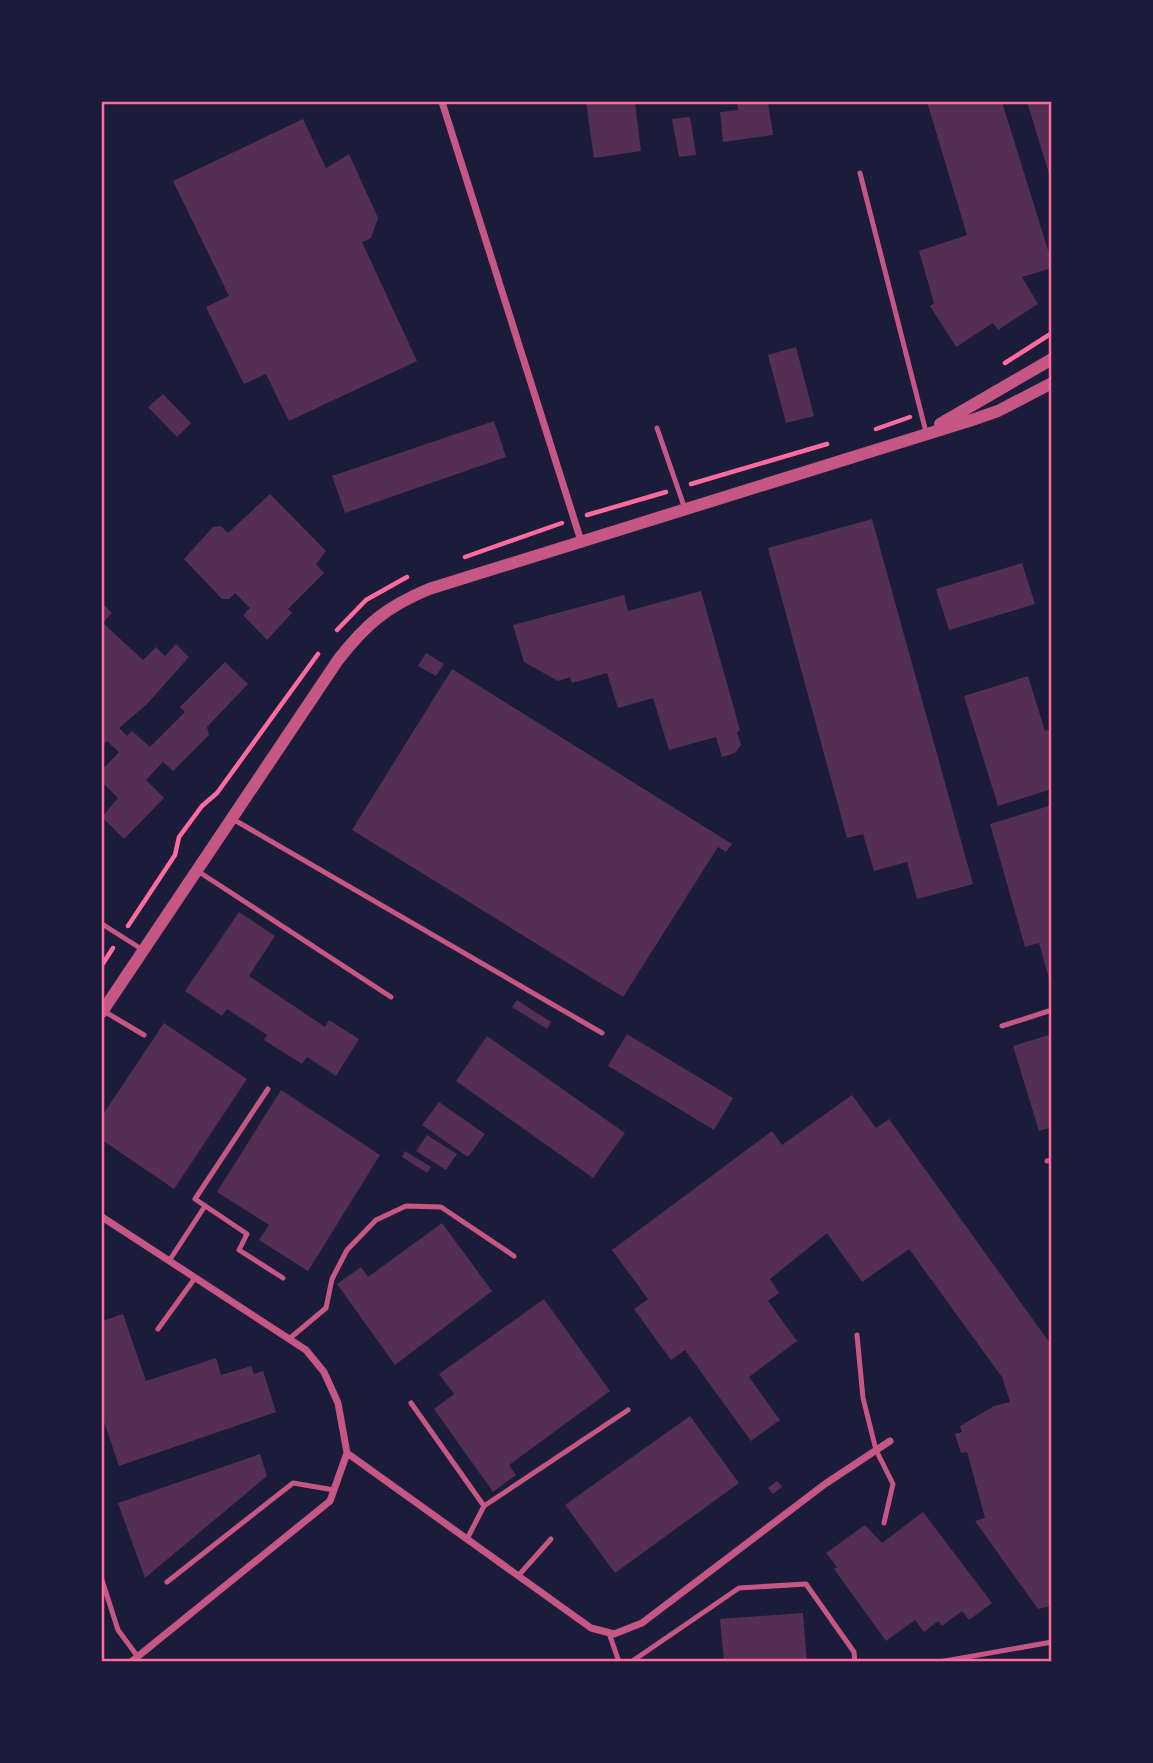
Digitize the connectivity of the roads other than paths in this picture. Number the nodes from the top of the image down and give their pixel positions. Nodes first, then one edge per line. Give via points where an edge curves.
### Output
1 (442, 102) edge
2 (860, 173) dead end
3 (1052, 359) edge
4 (1052, 383) edge
5 (657, 428) dead end
6 (926, 432) junction
7 (685, 509) junction
8 (581, 541) junction
9 (231, 818) junction
10 (196, 870) junction
11 (102, 925) edge
12 (143, 950) junction
13 (391, 997) dead end
14 (1052, 1010) edge
15 (102, 1011) edge
16 (1002, 1026) dead end
17 (601, 1033) dead end
18 (144, 1035) dead end
19 (268, 1089) dead end
20 (205, 1206) junction
21 (102, 1217) edge
22 (514, 1256) dead end
23 (169, 1261) junction
24 (195, 1278) junction
25 (284, 1278) dead end
26 (158, 1329) dead end
27 (858, 1335) dead end
28 (289, 1339) junction
29 (411, 1403) dead end
30 (628, 1410) dead end
31 (890, 1441) dead end
32 (876, 1450) junction
33 (347, 1453) junction
34 (334, 1490) junction
35 (484, 1506) junction
36 (884, 1522) dead end
37 (467, 1539) junction
38 (551, 1539) dead end
39 (518, 1576) junction
40 (102, 1580) edge
41 (167, 1582) dead end
42 (609, 1633) junction
43 (1052, 1642) edge
44 (134, 1659) edge
45 (619, 1661) edge
46 (631, 1661) edge
47 (855, 1661) edge
48 (939, 1661) edge

1 - 8 street
2 - 6 lane
3 - 6 street
4 - 6 street via 998,411
5 - 7 lane
6 - 7 street
7 - 8 street
8 - 9 street via 429,589 376,617 338,660
9 - 10 street
9 - 17 lane
10 - 12 street
10 - 13 lane
11 - 12 lane
12 - 15 street
14 - 16 lane
15 - 18 lane
19 - 20 lane via 195,1199
20 - 23 lane
20 - 25 lane via 247,1234 239,1250
21 - 23 street
22 - 28 lane via 441,1207 406,1206 376,1220 346,1250 332,1279 326,1308
23 - 24 street
24 - 26 lane
24 - 28 street
27 - 32 lane via 863,1398
28 - 33 street via 306,1350 324,1372 338,1403
29 - 35 lane
30 - 35 lane
31 - 32 street
32 - 36 lane via 893,1485
32 - 42 street via 642,1623
33 - 34 street
33 - 37 street
34 - 41 lane via 293,1483
34 - 44 street via 320,1510
35 - 37 lane
37 - 39 street
38 - 39 lane
39 - 42 street via 591,1628
40 - 44 lane via 118,1630
42 - 45 lane
43 - 48 lane
46 - 47 lane via 738,1588 806,1584 854,1652

